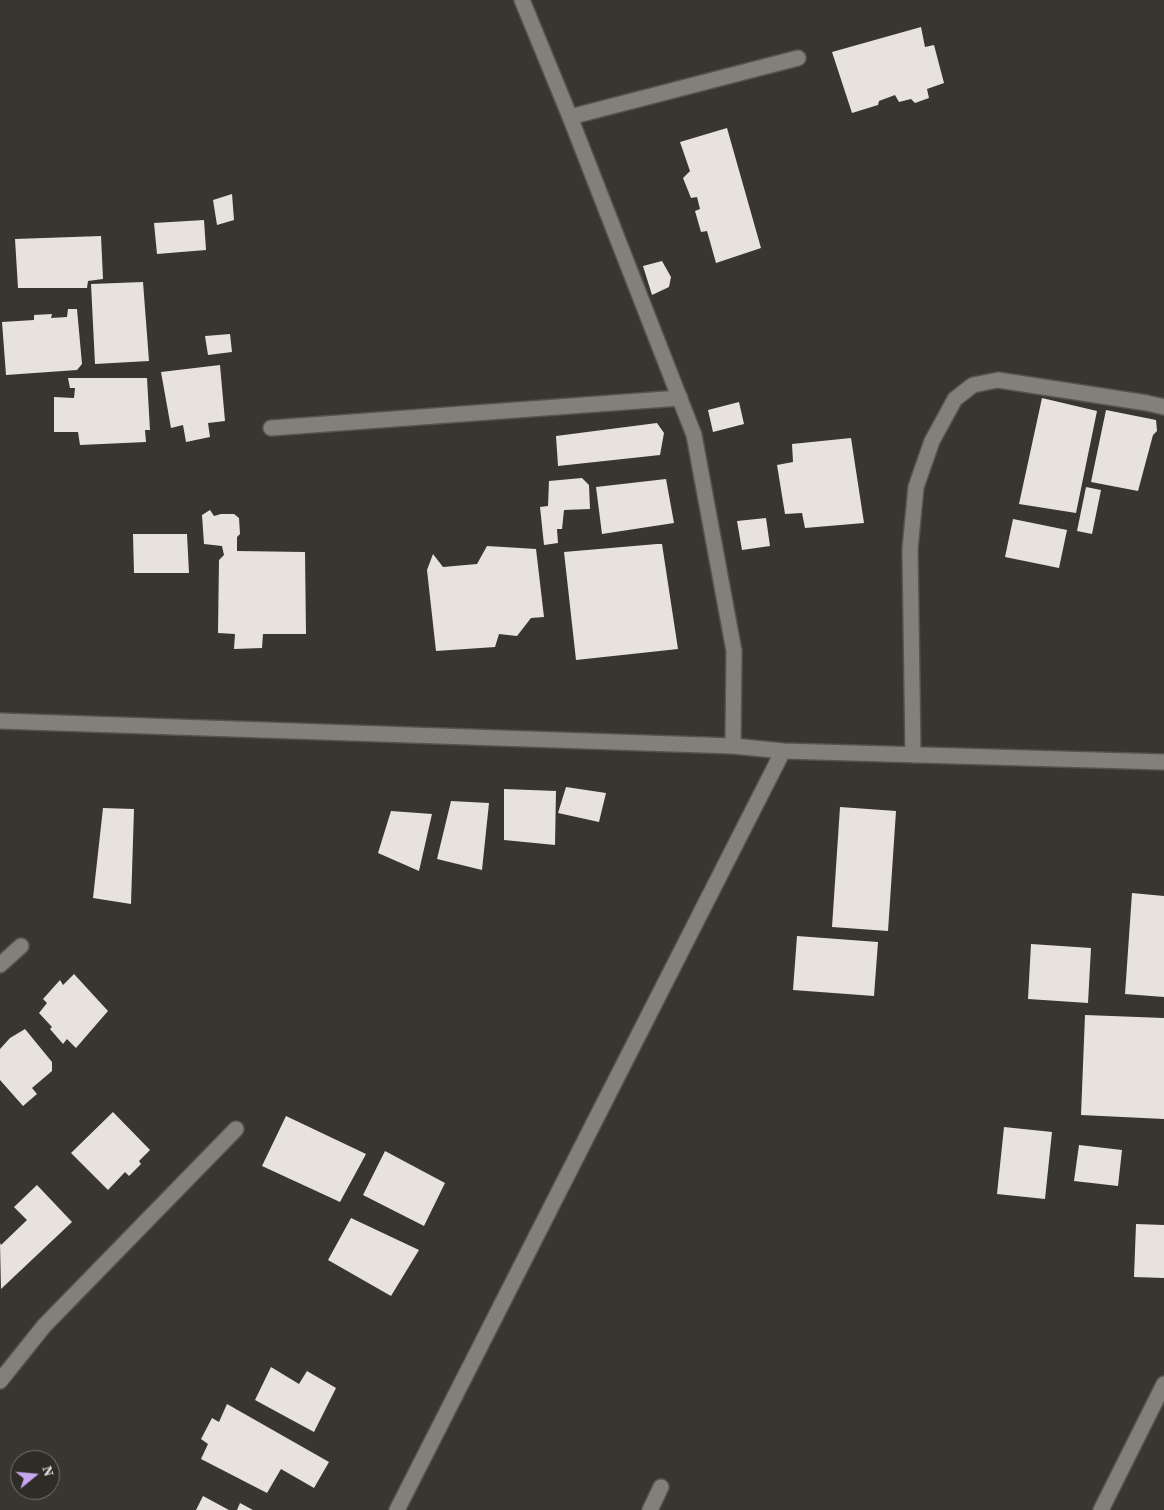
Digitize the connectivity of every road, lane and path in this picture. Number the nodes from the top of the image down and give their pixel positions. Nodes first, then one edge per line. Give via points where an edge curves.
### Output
1 (522, 0) edge
2 (798, 58) dead end
3 (570, 116) junction
4 (680, 398) junction
5 (1164, 407) edge
6 (271, 428) dead end
7 (0, 721) edge
8 (733, 746) junction
9 (783, 751) junction
10 (913, 755) junction
11 (1164, 762) edge
12 (21, 946) dead end
13 (0, 965) edge
14 (236, 1129) dead end
15 (0, 1381) edge
16 (1164, 1384) edge
17 (661, 1487) dead end
18 (397, 1510) edge
19 (650, 1510) edge
20 (1101, 1510) edge

1 - 3 street
2 - 3 street
3 - 4 street
4 - 6 street
4 - 8 street via 694,435 734,651
5 - 10 street via 998,380 973,385 955,399 932,441 916,487 910,549
7 - 8 street
8 - 9 street
9 - 10 street
9 - 18 street
10 - 11 street
12 - 13 street
14 - 15 street via 44,1326
16 - 20 street
17 - 19 street

